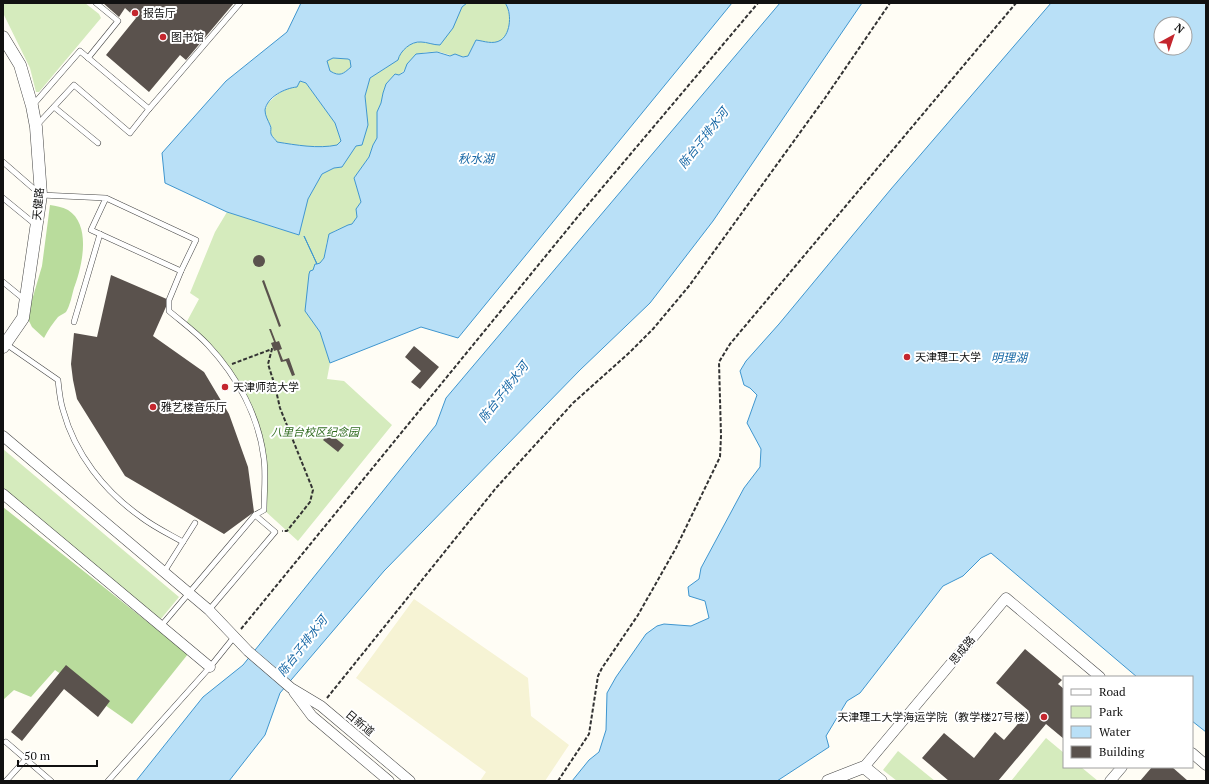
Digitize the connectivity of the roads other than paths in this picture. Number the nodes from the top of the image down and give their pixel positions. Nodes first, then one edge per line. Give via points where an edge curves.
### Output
1 (96, 3) edge
2 (240, 3) edge
3 (3, 37) edge
4 (88, 58) junction
5 (32, 106) junction
6 (54, 106) junction
7 (149, 108) junction
8 (36, 126) junction
9 (98, 143) dead end
10 (3, 162) edge
11 (41, 195) junction
12 (3, 198) edge
13 (106, 198) junction
14 (37, 226) junction
15 (100, 234) junction
16 (181, 271) junction
17 (3, 282) edge
18 (25, 300) junction
19 (74, 322) dead end
20 (4, 345) edge
21 (3, 436) edge
22 (3, 494) edge
23 (255, 515) junction
24 (195, 523) dead end
25 (183, 542) junction
26 (164, 572) junction
27 (189, 593) junction
28 (209, 610) junction
29 (161, 626) junction
30 (235, 636) junction
31 (210, 667) junction
32 (1099, 676) edge
33 (291, 688) junction
34 (6, 742) dead end
35 (1193, 754) edge
36 (26, 759) junction
37 (1206, 764) edge
38 (864, 767) junction
39 (1121, 768) edge
40 (6, 781) edge
41 (51, 781) edge
42 (108, 781) edge
43 (389, 781) edge
44 (410, 781) edge
45 (828, 781) edge
46 (881, 781) edge
47 (1110, 781) edge

1 - 4 lane via 118,21
2 - 7 lane
3 - 5 street, 天健路 via 20,65
4 - 5 lane via 80,51
4 - 7 lane
5 - 8 street, 天健路
6 - 7 lane via 74,85 130,133
6 - 8 lane
6 - 9 lane
8 - 11 street, 天健路
10 - 11 lane
11 - 13 lane
11 - 14 street, 天健路
12 - 14 lane
13 - 15 lane via 91,230
13 - 16 lane via 196,240
14 - 18 street, 天健路
15 - 16 lane
15 - 19 lane
16 - 23 lane via 169,300 169,311 208,345 239,385 258,433 264,459 264,510
17 - 18 lane
18 - 20 street, 天健路 via 23,318
20 - 25 lane via 58,380 62,409 72,435 88,464 109,490 141,518
21 - 26 street, 日新道
22 - 29 street
23 - 27 lane
23 - 28 lane via 275,532
24 - 25 lane
25 - 26 lane
26 - 27 street, 日新道
27 - 28 street, 日新道
27 - 29 lane
28 - 30 street, 日新道
29 - 31 street
30 - 31 lane
30 - 33 street, 日新道 via 248,651
31 - 42 lane
32 - 38 street, 思成路 via 1006,598
33 - 43 street, 日新道 via 312,716
33 - 44 street, 日新道 via 321,706
34 - 36 lane
35 - 37 street
36 - 40 lane
36 - 41 lane
38 - 45 street, 思成路
38 - 46 street
39 - 47 street

